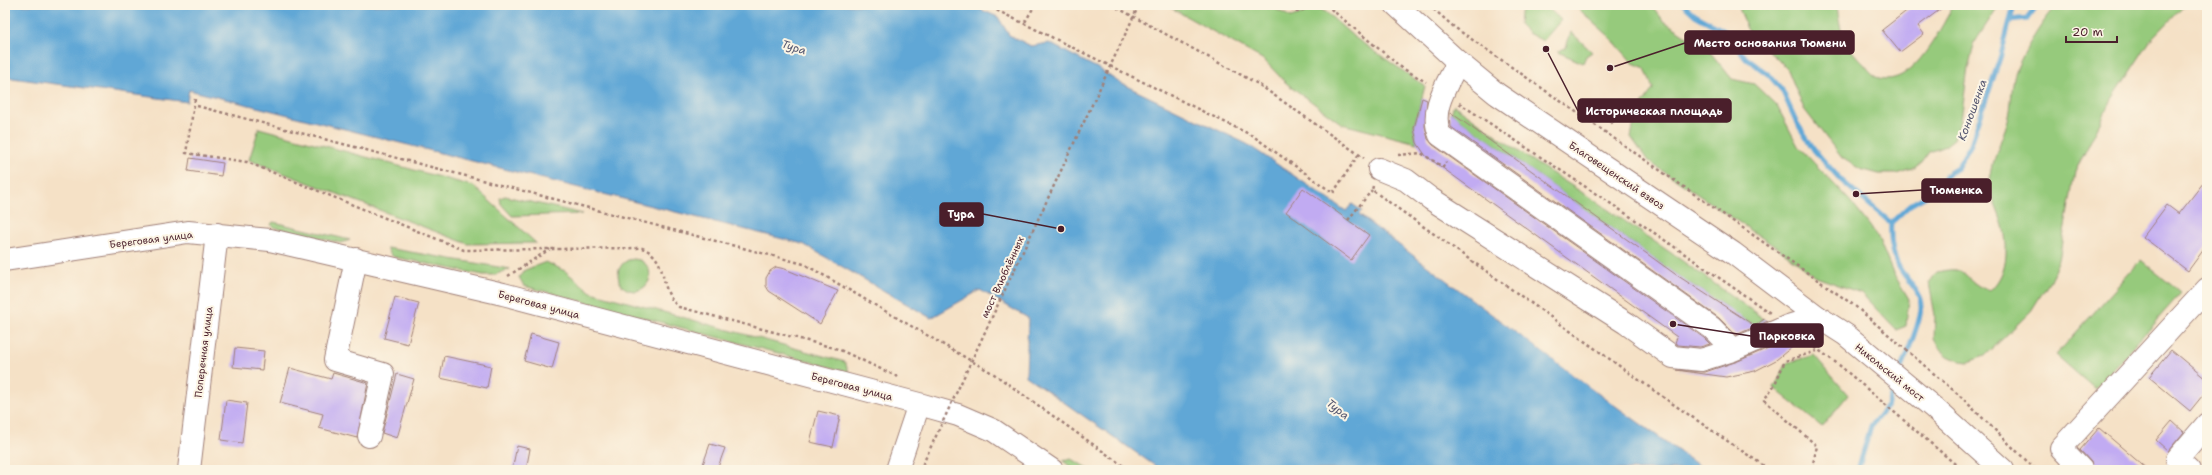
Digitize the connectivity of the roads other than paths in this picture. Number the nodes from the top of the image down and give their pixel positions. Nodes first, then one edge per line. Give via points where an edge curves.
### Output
1 (1396, 5) edge
2 (1458, 62) junction
3 (1379, 168) road end
4 (217, 234) junction
5 (356, 259) junction
6 (5, 260) edge
7 (2206, 293) edge
8 (1818, 317) junction
9 (1846, 335) joint
10 (1733, 350) junction
11 (919, 404) junction
12 (2207, 424) edge
13 (369, 436) dead end
14 (189, 470) edge
15 (897, 470) edge
16 (1052, 470) edge
17 (2004, 470) edge
18 (2082, 470) edge
19 (2189, 470) edge

1 - 2 street, Благовещенский взвоз
2 - 8 street, Благовещенский взвоз via 1497,94 1733,253
2 - 10 street via 1443,92 1435,116 1440,135 1712,328
3 - 10 street via 1406,180 1431,199 1626,323 1673,357 1701,360
4 - 5 street, Береговая улица via 270,240
4 - 6 street, Береговая улица via 188,232
4 - 14 street, Поперечная улица
5 - 11 street, Береговая улица via 503,294
5 - 13 street via 335,360 383,374
7 - 18 street via 2061,448
8 - 9 street, Благовещенский взвоз
8 - 10 street via 1788,326
9 - 17 street, Никольский мост
11 - 15 street
11 - 16 street, Береговая улица via 958,415 993,430
12 - 19 street via 2177,459

